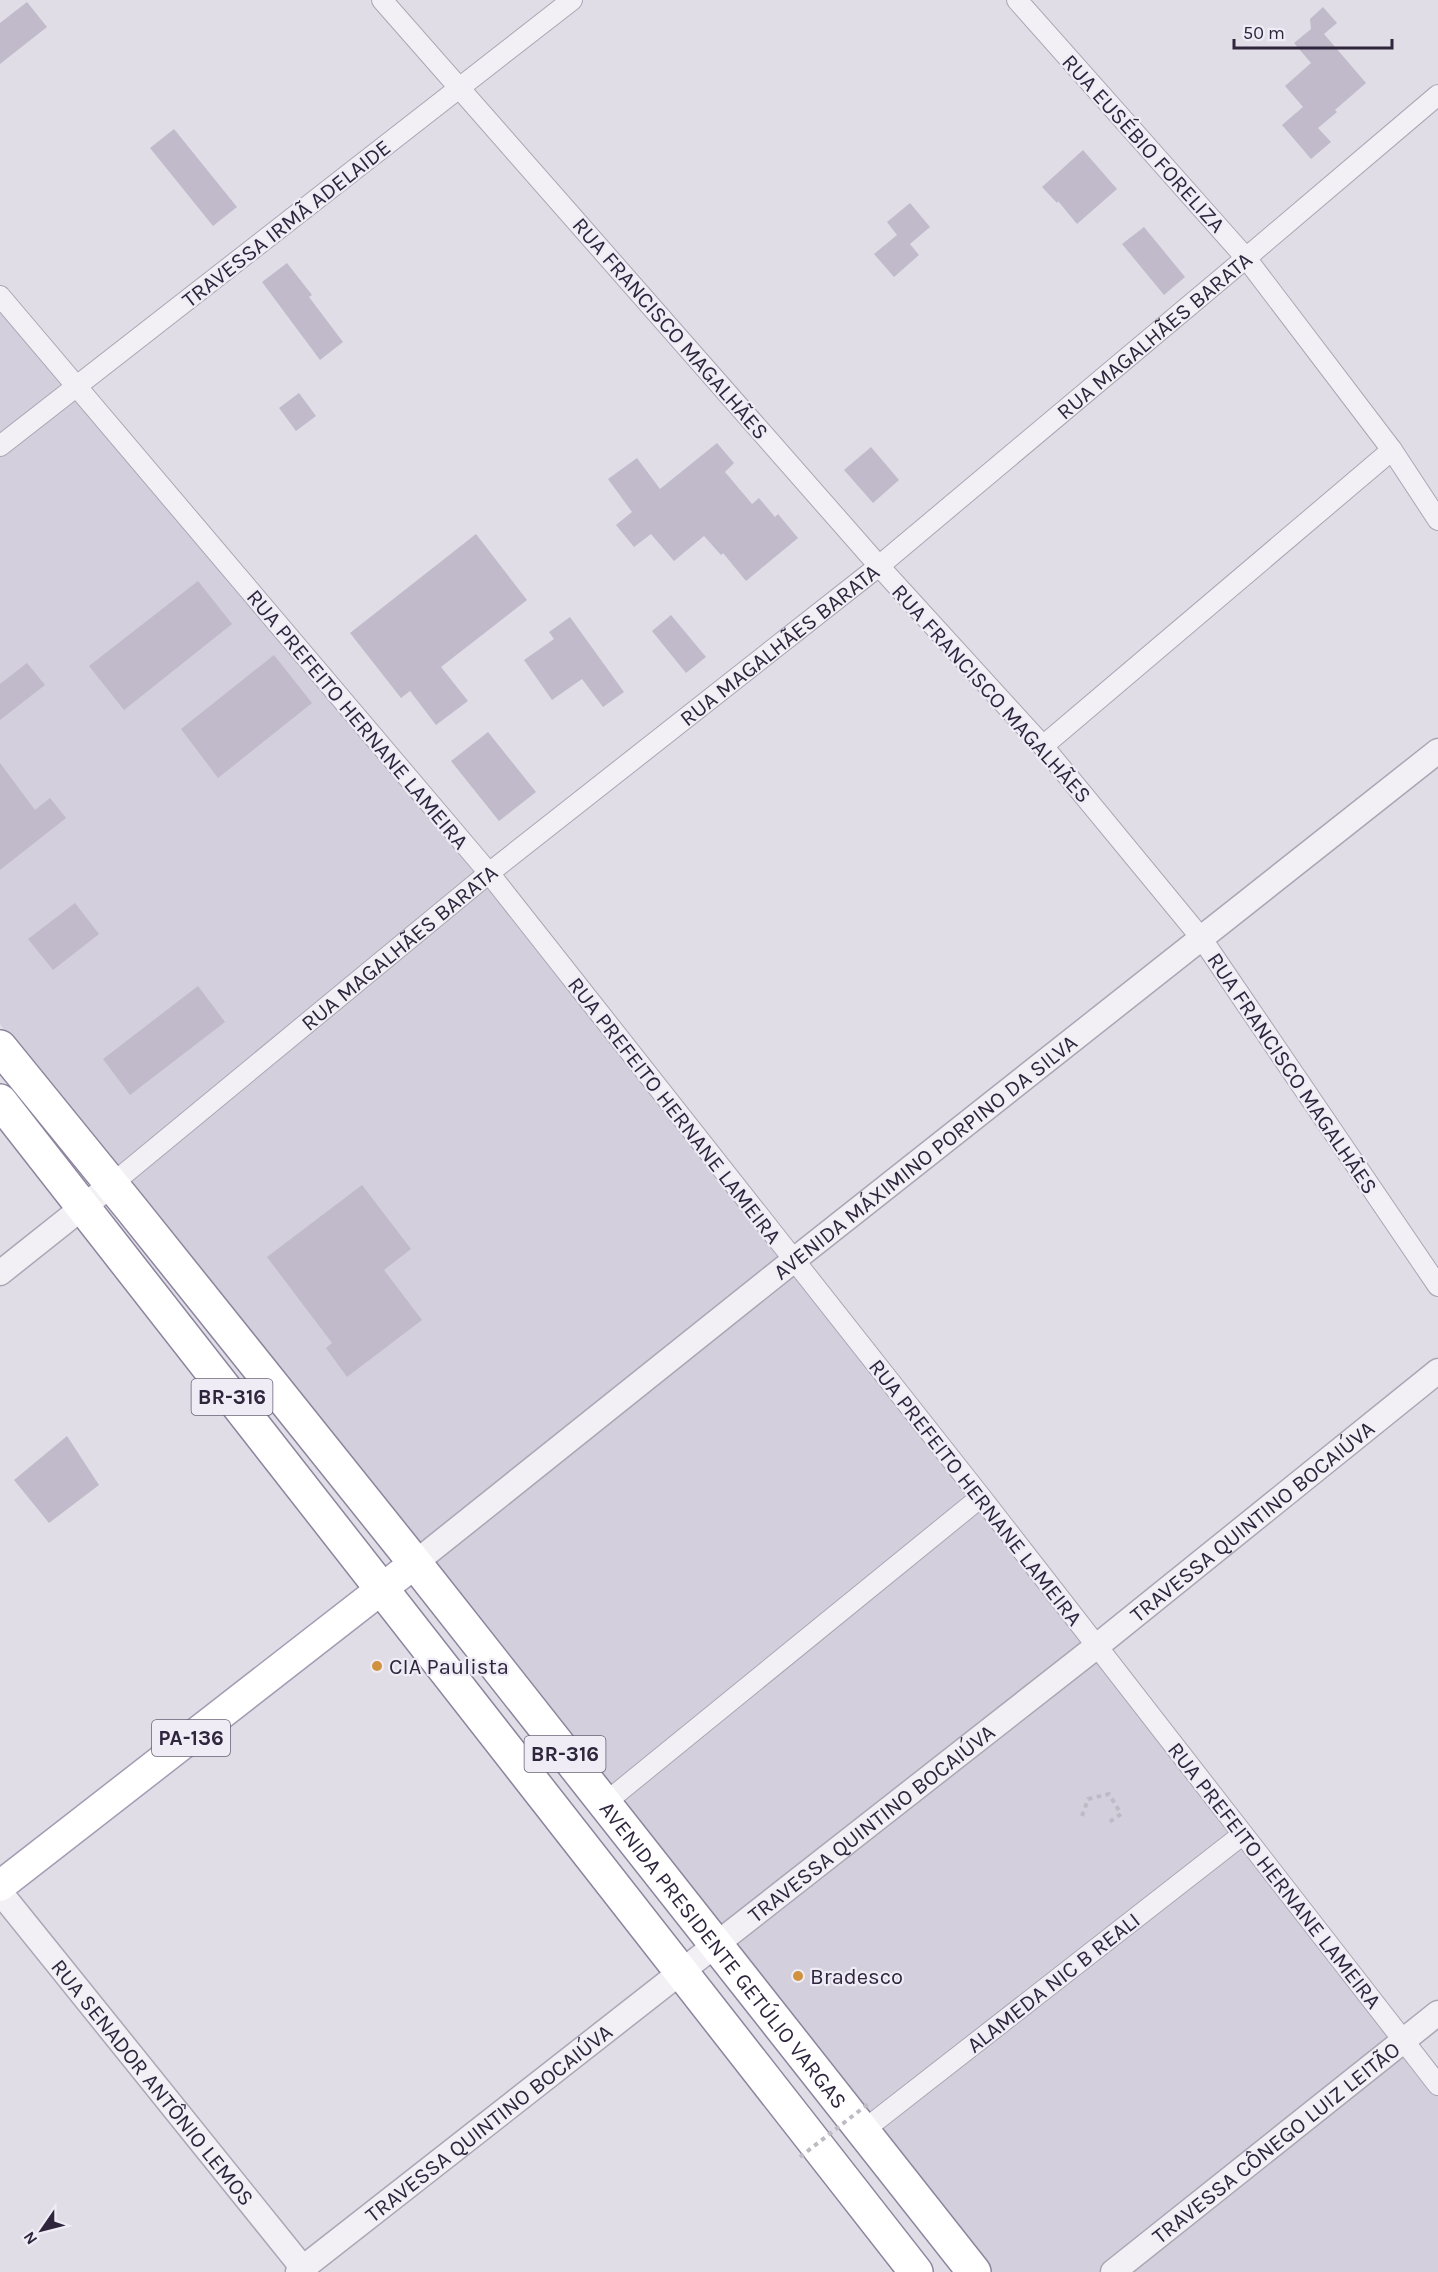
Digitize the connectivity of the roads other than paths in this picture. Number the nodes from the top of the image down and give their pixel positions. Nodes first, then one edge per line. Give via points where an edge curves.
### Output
1 (382, 0) edge
2 (572, 0) edge
3 (1017, 0) edge
4 (460, 87) junction
5 (1438, 94) edge
6 (1246, 258) junction
7 (0, 296) edge
8 (77, 386) junction
9 (0, 446) edge
10 (1392, 450) junction
11 (1438, 520) edge
12 (879, 566) junction
13 (1043, 746) junction
14 (1438, 751) edge
15 (489, 873) junction
16 (1202, 939) junction
17 (0, 1047) edge
18 (0, 1101) edge
19 (112, 1184) junction
20 (83, 1207) junction
21 (794, 1260) junction
22 (0, 1273) edge
23 (1438, 1286) edge
24 (1438, 1371) edge
25 (981, 1497) junction
26 (415, 1563) junction
27 (382, 1590) junction
28 (1098, 1646) junction
29 (605, 1803) junction
30 (1242, 1835) junction
31 (0, 1886) edge
32 (0, 1892) edge
33 (716, 1945) junction
34 (682, 1972) junction
35 (1438, 2013) edge
36 (1404, 2041) junction
37 (1438, 2085) edge
38 (866, 2117) junction
39 (303, 2271) edge
40 (916, 2272) edge
41 (974, 2272) edge
42 (1113, 2272) edge

1 - 4 street, RUA FRANCISCO MAGALHÃES
2 - 4 street, TRAVESSA IRMÃ ADELAIDE
3 - 6 street, RUA EUSÉBIO FORELIZA
4 - 8 street, TRAVESSA IRMÃ ADELAIDE
4 - 12 street, RUA FRANCISCO MAGALHÃES
5 - 6 street, RUA MAGALHÃES BARATA
6 - 10 street, RUA EUSÉBIO FORELIZA
6 - 12 street, RUA MAGALHÃES BARATA
7 - 8 street, RUA PREFEITO HERNANE LAMEIRA
8 - 9 street, TRAVESSA IRMÃ ADELAIDE
8 - 15 street, RUA PREFEITO HERNANE LAMEIRA
10 - 11 street, RUA EUSÉBIO FORELIZA
10 - 13 street
12 - 13 street, RUA FRANCISCO MAGALHÃES
12 - 15 street, RUA MAGALHÃES BARATA
13 - 16 street, RUA FRANCISCO MAGALHÃES
14 - 16 street, AVENIDA MÁXIMINO PORPINO DA SILVA
15 - 19 street, RUA MAGALHÃES BARATA
15 - 21 street, RUA PREFEITO HERNANE LAMEIRA
16 - 21 street, AVENIDA MÁXIMINO PORPINO DA SILVA
16 - 23 street, RUA FRANCISCO MAGALHÃES
17 - 19 highway, AVENIDA PRESIDENTE GETÚLIO VARGAS / BR-316
18 - 20 highway, AVENIDA PRESIDENTE GETÚLIO VARGAS / BR-316
19 - 20 street
19 - 26 highway, AVENIDA PRESIDENTE GETÚLIO VARGAS / BR-316
20 - 22 street
20 - 27 highway, AVENIDA PRESIDENTE GETÚLIO VARGAS / BR-316
21 - 25 street, RUA PREFEITO HERNANE LAMEIRA
21 - 26 street, AVENIDA MÁXIMINO PORPINO DA SILVA
24 - 28 street, TRAVESSA QUINTINO BOCAIÚVA
25 - 28 street, RUA PREFEITO HERNANE LAMEIRA
25 - 29 street
26 - 27 main road, PA-136
26 - 29 highway, AVENIDA PRESIDENTE GETÚLIO VARGAS / BR-316
27 - 31 main road, PA-136
27 - 34 highway, AVENIDA PRESIDENTE GETÚLIO VARGAS / BR-316
28 - 30 street, RUA PREFEITO HERNANE LAMEIRA
28 - 33 street, TRAVESSA QUINTINO BOCAIÚVA
29 - 33 highway, AVENIDA PRESIDENTE GETÚLIO VARGAS / BR-316
30 - 36 street, RUA PREFEITO HERNANE LAMEIRA
30 - 38 street, ALAMEDA NIC B REALI
32 - 39 street, RUA SENADOR ANTÔNIO LEMOS
33 - 34 street, TRAVESSA QUINTINO BOCAIÚVA
33 - 38 highway, AVENIDA PRESIDENTE GETÚLIO VARGAS / BR-316
34 - 39 street, TRAVESSA QUINTINO BOCAIÚVA
34 - 40 highway, AVENIDA PRESIDENTE GETÚLIO VARGAS / BR-316
35 - 36 street, TRAVESSA CÔNEGO LUIZ LEITÃO
36 - 37 street, RUA PREFEITO HERNANE LAMEIRA
36 - 42 street, TRAVESSA CÔNEGO LUIZ LEITÃO
38 - 41 highway, AVENIDA PRESIDENTE GETÚLIO VARGAS / BR-316

